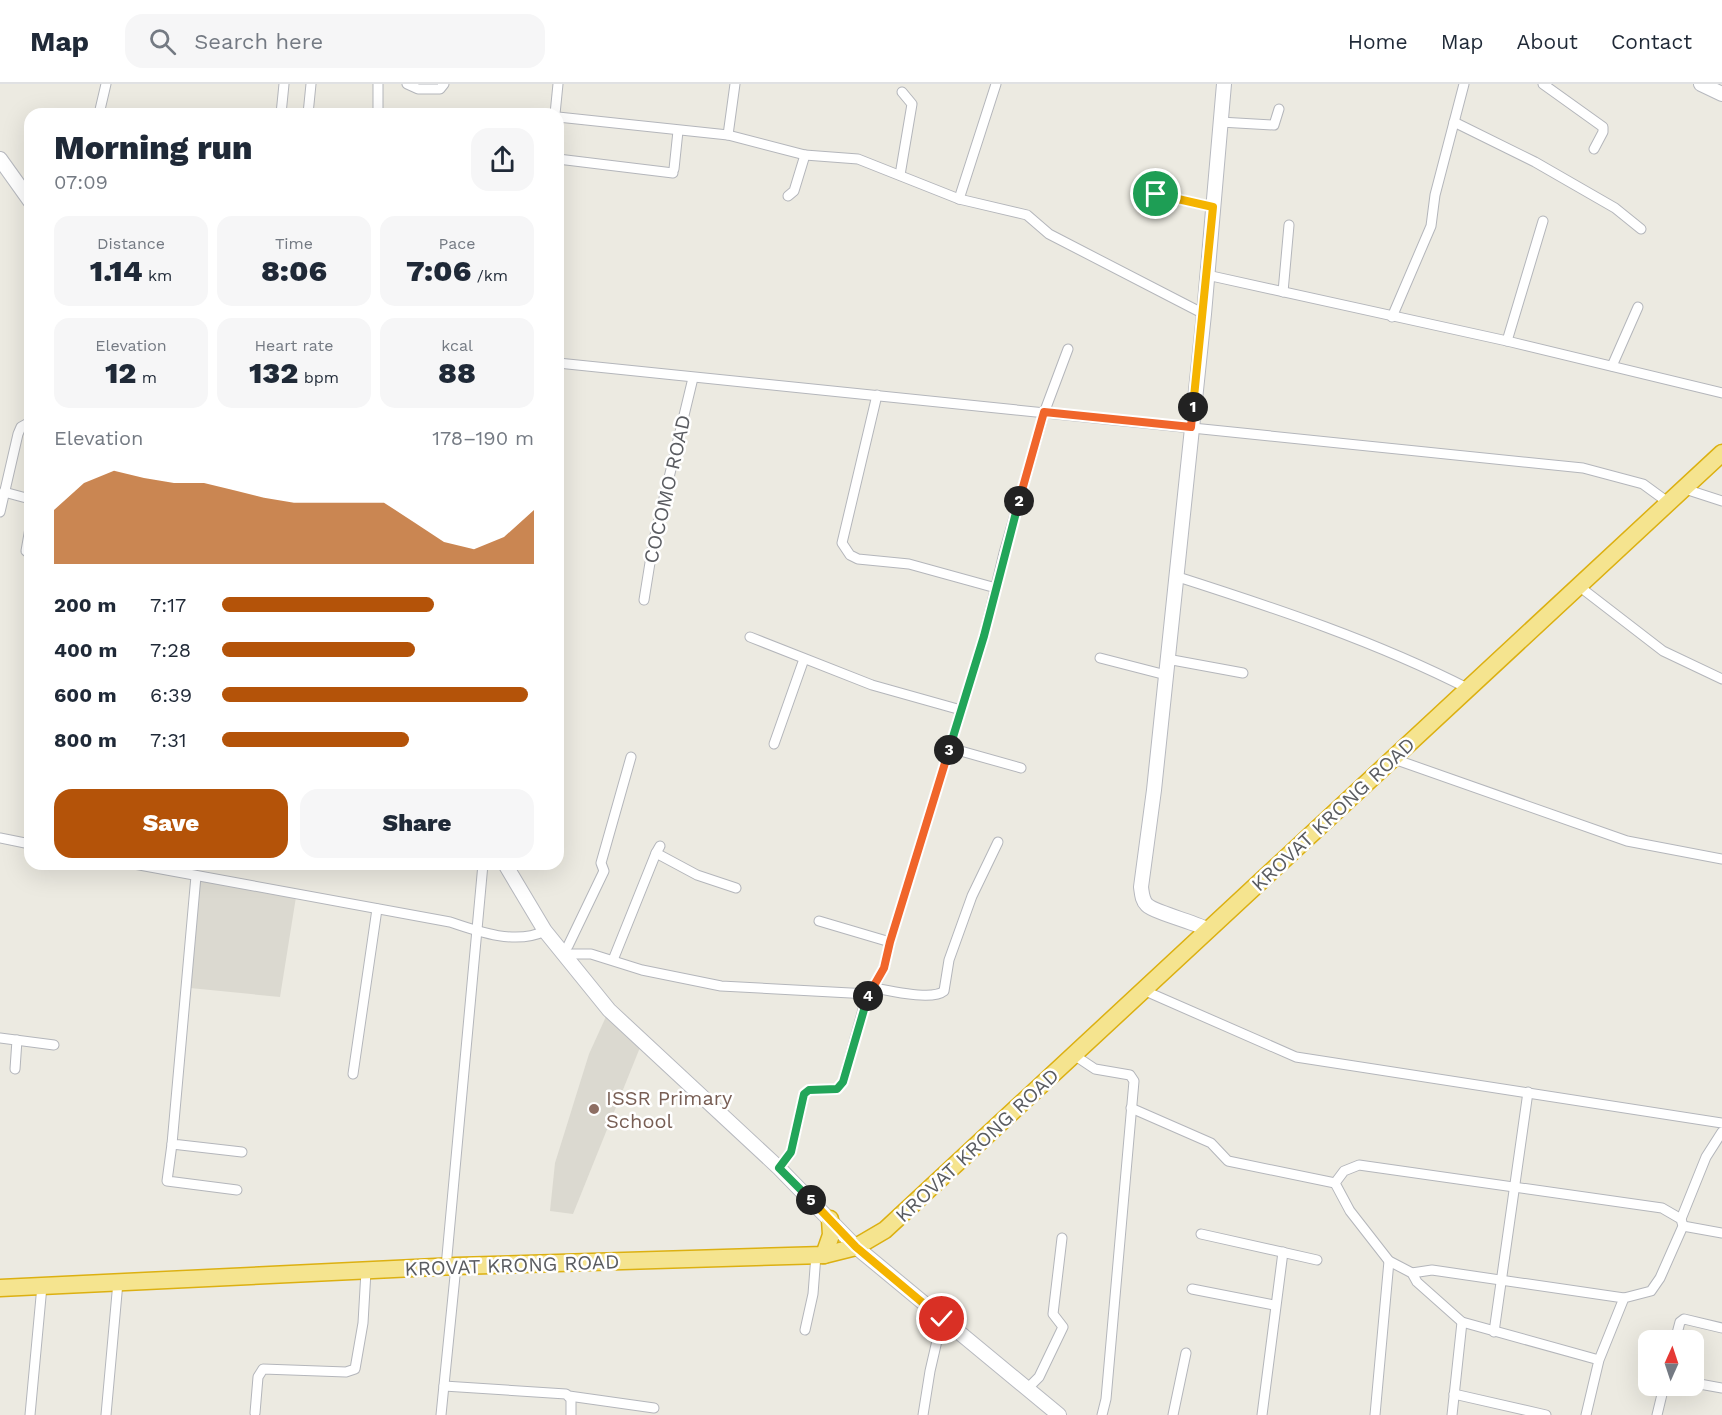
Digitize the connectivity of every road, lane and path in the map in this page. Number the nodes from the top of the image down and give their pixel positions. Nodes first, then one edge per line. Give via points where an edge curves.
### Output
1 (106, 84) edge
2 (284, 84) edge
3 (311, 84) edge
4 (378, 84) edge
5 (407, 84) edge
6 (444, 84) edge
7 (558, 84) edge
8 (735, 84) edge
9 (996, 84) edge
10 (1224, 84) edge
11 (1464, 84) edge
12 (1543, 84) edge
13 (1701, 84) edge
14 (902, 93) dead end
15 (1722, 94) edge
16 (100, 108) edge
17 (282, 108) edge
18 (309, 108) edge
19 (378, 108) edge
20 (557, 108) edge
21 (1279, 109) dead end
22 (564, 117) edge
23 (1220, 122) junction
24 (1454, 122) junction
25 (678, 131) junction
26 (728, 135) junction
27 (1594, 149) dead end
28 (805, 155) junction
29 (0, 159) edge
30 (564, 160) edge
31 (900, 175) junction
32 (1156, 176) dead end
33 (24, 193) edge
34 (788, 195) dead end
35 (959, 199) junction
36 (1213, 207) junction
37 (1543, 221) dead end
38 (1289, 225) dead end
39 (1641, 229) dead end
40 (1207, 275) junction
41 (1283, 292) junction
42 (1638, 307) dead end
43 (1203, 315) junction
44 (1392, 317) junction
45 (1508, 341) junction
46 (1068, 349) dead end
47 (564, 364) edge
48 (1612, 366) junction
49 (693, 378) junction
50 (1722, 393) edge
51 (877, 395) junction
52 (1044, 412) junction
53 (24, 425) edge
54 (1191, 427) junction
55 (1722, 453) edge
56 (1685, 489) junction
57 (4, 492) junction
58 (24, 497) edge
59 (1722, 501) edge
60 (1669, 503) junction
61 (0, 512) edge
62 (1175, 576) junction
63 (1580, 586) junction
64 (996, 588) junction
65 (644, 600) dead end
66 (750, 637) dead end
67 (804, 658) junction
68 (1100, 658) dead end
69 (1167, 659) junction
70 (1243, 674) dead end
71 (1166, 675) junction
72 (1722, 679) edge
73 (1469, 689) junction
74 (961, 710) junction
75 (774, 744) dead end
76 (950, 748) junction
77 (631, 757) dead end
78 (1394, 759) junction
79 (1021, 768) dead end
80 (0, 837) edge
81 (998, 842) dead end
82 (24, 843) edge
83 (1722, 859) edge
84 (165, 870) edge
85 (482, 870) edge
86 (509, 870) edge
87 (196, 876) junction
88 (736, 888) dead end
89 (377, 909) junction
90 (819, 921) dead end
91 (1209, 930) junction
92 (545, 931) junction
93 (477, 932) junction
94 (890, 942) junction
95 (563, 953) junction
96 (613, 960) junction
97 (1143, 990) junction
98 (872, 991) junction
99 (0, 1038) edge
100 (17, 1040) junction
101 (54, 1045) dead end
102 (1074, 1055) junction
103 (15, 1069) dead end
104 (353, 1074) dead end
105 (1528, 1092) junction
106 (1131, 1108) junction
107 (1722, 1123) edge
108 (1722, 1132) edge
109 (172, 1144) junction
110 (242, 1152) dead end
111 (779, 1168) junction
112 (1335, 1183) junction
113 (1514, 1185) junction
114 (237, 1190) dead end
115 (830, 1219) junction
116 (1682, 1222) junction
117 (1722, 1233) edge
118 (1201, 1234) dead end
119 (1062, 1238) dead end
120 (856, 1247) junction
121 (1283, 1252) junction
122 (820, 1255) junction
123 (1317, 1260) dead end
124 (1389, 1261) junction
125 (451, 1267) junction
126 (366, 1271) junction
127 (1412, 1273) junction
128 (1501, 1279) junction
129 (118, 1282) junction
130 (42, 1286) junction
131 (0, 1288) edge
132 (1192, 1289) dead end
133 (1624, 1298) junction
134 (1274, 1305) junction
135 (942, 1319) junction
136 (1462, 1322) junction
137 (1722, 1328) edge
138 (805, 1330) dead end
139 (1678, 1330) edge
140 (1494, 1332) junction
141 (1186, 1353) dead end
142 (1599, 1360) junction
143 (1704, 1385) edge
144 (444, 1386) junction
145 (1722, 1388) edge
146 (1027, 1389) junction
147 (1454, 1394) junction
148 (569, 1396) junction
149 (1662, 1396) edge
150 (654, 1408) dead end
151 (255, 1413) dead end
152 (30, 1415) edge
153 (106, 1415) edge
154 (441, 1415) edge
155 (571, 1415) edge
156 (923, 1415) edge
157 (1059, 1415) edge
158 (1102, 1415) edge
159 (1173, 1415) edge
160 (1262, 1415) edge
161 (1375, 1415) edge
162 (1452, 1415) edge
163 (1546, 1415) edge
164 (1586, 1415) edge
165 (1657, 1415) edge

1 - 16 street
2 - 17 street
3 - 18 street
4 - 19 street
5 - 6 street via 428,91 441,89
7 - 20 street
8 - 26 street
9 - 35 street
10 - 23 street
11 - 24 street
12 - 27 street via 1603,127
13 - 15 street
14 - 31 street via 912,104
21 - 23 street via 1274,125
22 - 25 street
23 - 36 street
24 - 39 street via 1615,207
24 - 44 street via 1431,226
25 - 26 street
25 - 30 street via 673,171
26 - 28 street
28 - 31 street via 858,159
28 - 34 street via 794,191
29 - 33 street
31 - 35 street
32 - 36 street via 1156,194
35 - 43 street via 1027,215 1049,234
36 - 40 street
37 - 45 street
38 - 41 street
40 - 41 street
40 - 43 street
41 - 44 street
42 - 48 street
43 - 54 street
44 - 45 street
45 - 48 street
46 - 52 street
47 - 49 street
48 - 50 street
49 - 51 street
49 - 65 street, COCOMO ROAD via 653,544
51 - 52 street
51 - 64 street via 842,543 858,559 909,564
52 - 54 street
52 - 64 street
53 - 57 street via 18,434
54 - 60 street via 1583,468 1643,484
54 - 62 street
55 - 56 highway, KROVAT KRONG ROAD
56 - 59 street
56 - 60 highway, KROVAT KRONG ROAD
57 - 58 street
57 - 61 street
60 - 63 highway, KROVAT KRONG ROAD
62 - 69 street
62 - 73 street via 1278,608
63 - 72 street via 1663,651
63 - 73 highway, KROVAT KRONG ROAD
64 - 74 street
66 - 67 street
67 - 74 street via 872,685
67 - 75 street
68 - 71 street
69 - 70 street
69 - 71 street
71 - 91 street via 1142,899 1152,909
73 - 78 highway, KROVAT KRONG ROAD
74 - 76 street
76 - 79 street
76 - 94 street
77 - 95 street via 601,863 604,871
78 - 83 street via 1627,841
78 - 91 highway, KROVAT KRONG ROAD
80 - 82 street
81 - 98 street via 949,960 944,991 927,996
84 - 87 street
85 - 93 street
86 - 92 street
87 - 89 street
87 - 109 street
88 - 96 street via 697,875 658,850
89 - 93 street via 450,922
89 - 104 street
90 - 94 street
91 - 97 highway, KROVAT KRONG ROAD
92 - 93 street via 529,939
92 - 95 street
93 - 125 street
94 - 98 street via 884,968
95 - 96 street
95 - 111 street via 609,1010
96 - 98 street via 721,986
97 - 102 highway, KROVAT KRONG ROAD
97 - 105 street via 1296,1057
98 - 111 street via 864,1006 843,1082 837,1089 809,1090 804,1094 791,1152
99 - 100 street
100 - 101 street
100 - 103 street
102 - 106 street via 1095,1069 1133,1077
102 - 120 highway, KROVAT KRONG ROAD via 885,1230
105 - 107 street
105 - 113 street
106 - 112 street via 1211,1143 1228,1161
106 - 158 street
108 - 116 street via 1706,1157
109 - 110 street
109 - 114 street via 167,1181
111 - 115 street
112 - 113 street via 1344,1171 1359,1165
112 - 124 street via 1350,1211
113 - 116 street via 1662,1208
113 - 128 street
115 - 120 street
115 - 122 highway via 831,1235
116 - 117 street
116 - 133 street via 1660,1278 1651,1290
118 - 121 street
119 - 146 street via 1053,1314 1063,1328 1039,1377
120 - 122 highway, KROVAT KRONG ROAD
120 - 135 street
121 - 123 street
121 - 134 street
122 - 125 highway, KROVAT KRONG ROAD
122 - 138 street
124 - 127 street
124 - 161 street
125 - 126 highway, KROVAT KRONG ROAD
125 - 144 street
126 - 129 highway, KROVAT KRONG ROAD
126 - 151 street via 355,1369 263,1369 258,1377
127 - 128 street via 1432,1270
127 - 136 street
128 - 133 street
128 - 140 street
129 - 130 highway, KROVAT KRONG ROAD
129 - 153 street
130 - 131 highway, KROVAT KRONG ROAD
130 - 152 street
132 - 134 street
133 - 142 street
134 - 160 street
135 - 146 street
135 - 156 street
136 - 140 street
136 - 147 street
137 - 139 street via 1684,1319
140 - 142 street
141 - 159 street
142 - 164 street
143 - 145 street
144 - 148 street
144 - 154 street
146 - 157 street
147 - 162 street
147 - 163 street
148 - 150 street
148 - 155 street
149 - 165 street

